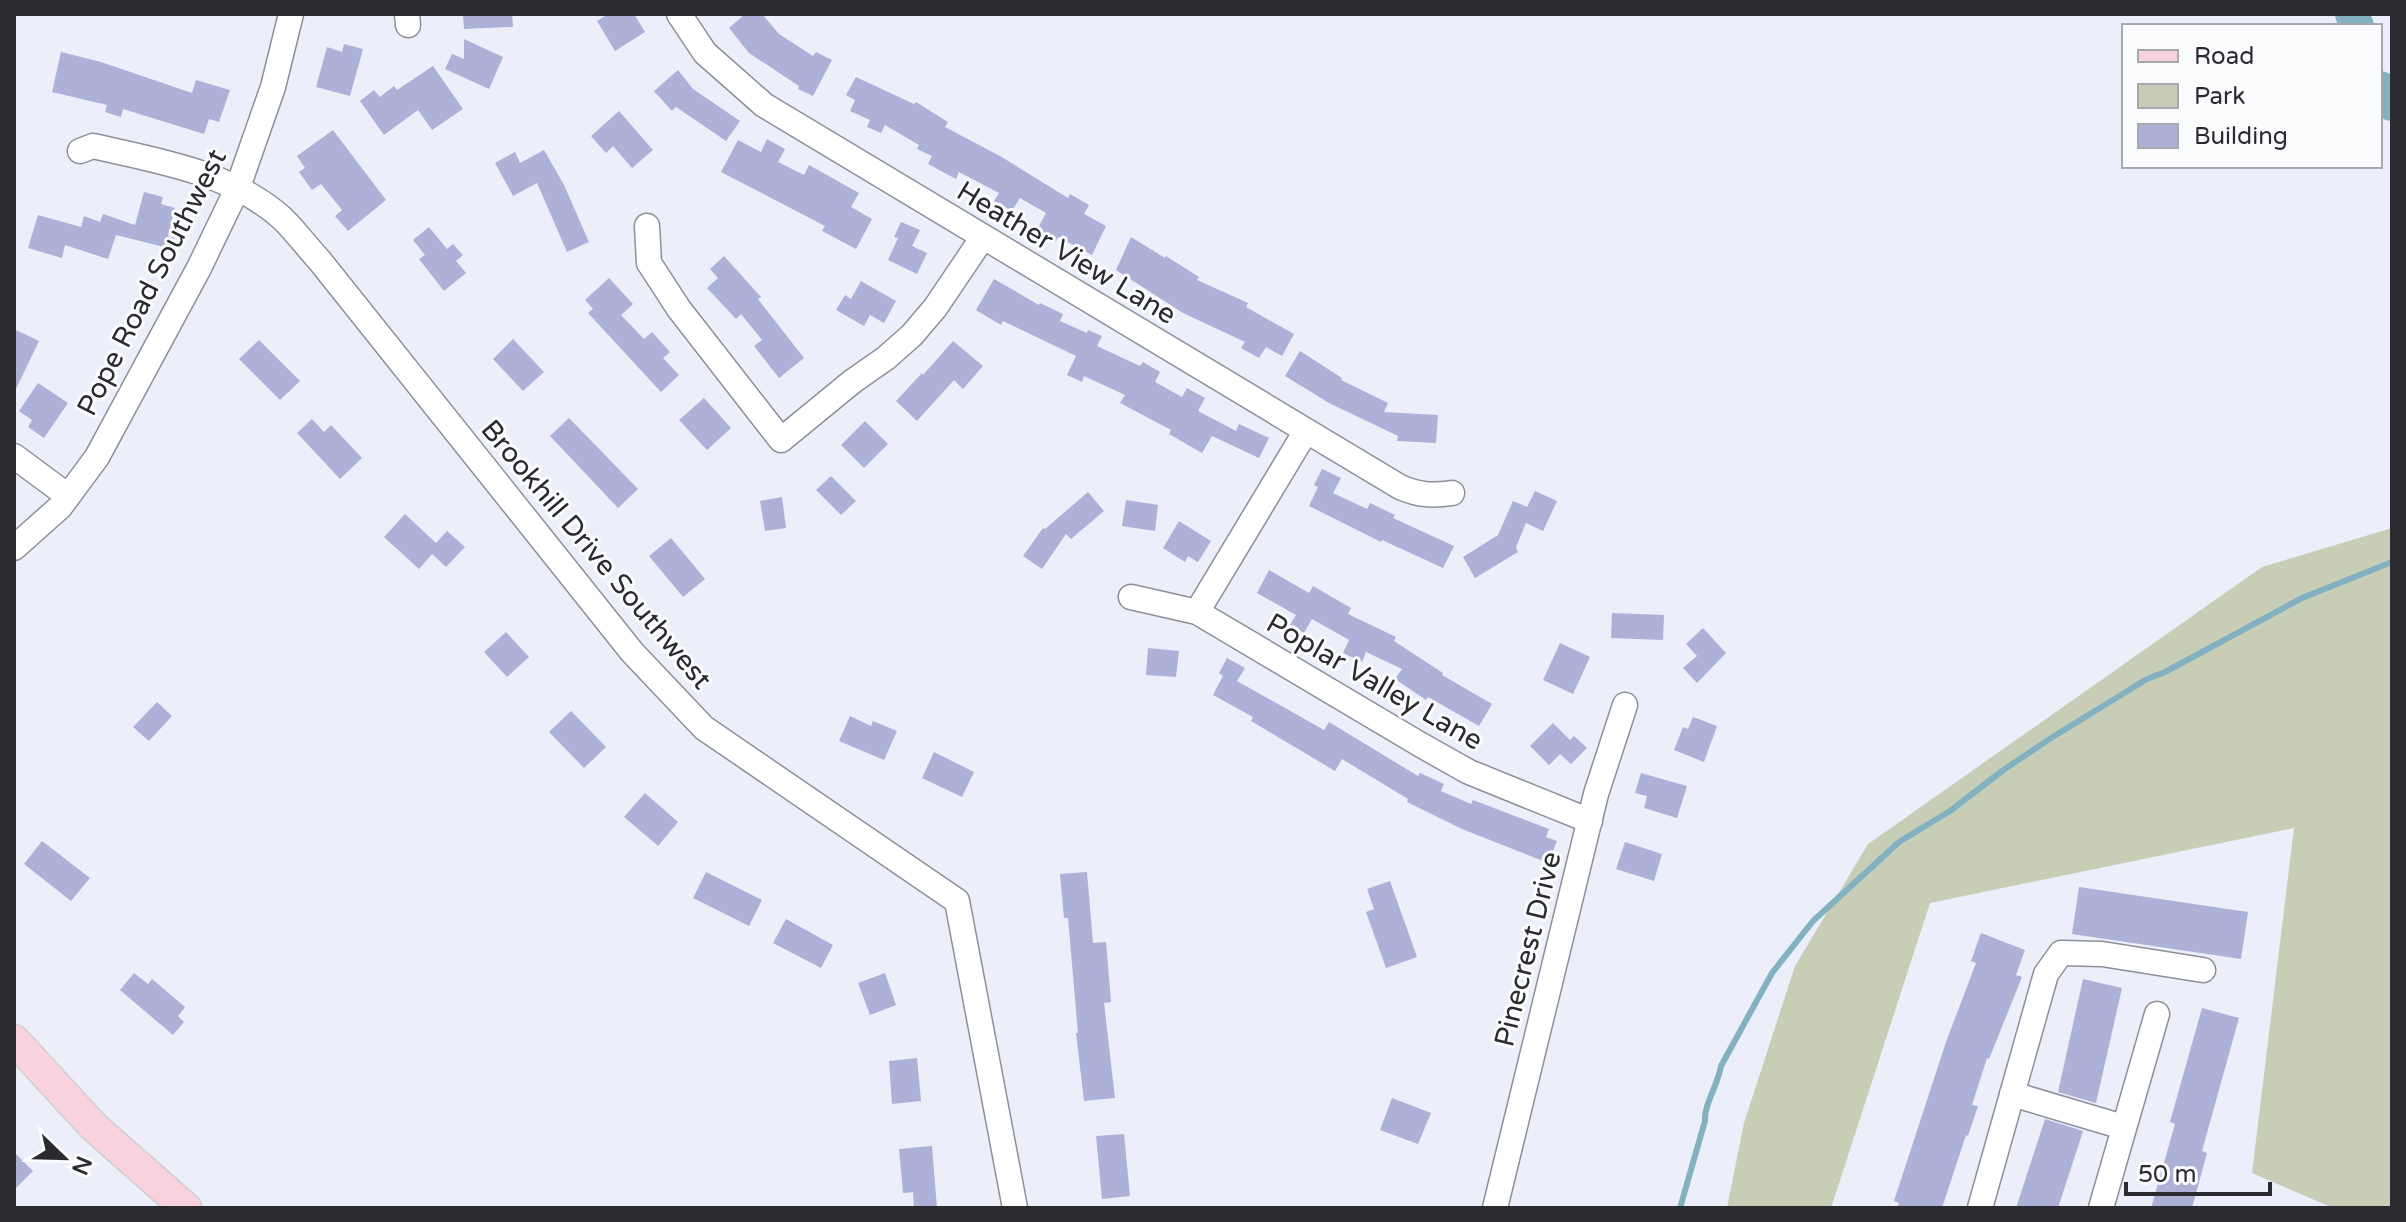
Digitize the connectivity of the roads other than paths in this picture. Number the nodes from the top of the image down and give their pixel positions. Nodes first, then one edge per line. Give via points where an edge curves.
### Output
1 (291, 14) edge
2 (679, 14) edge
3 (80, 151) dead end
4 (238, 187) junction
5 (647, 226) dead end
6 (983, 237) junction
7 (1306, 431) junction
8 (14, 456) edge
9 (1452, 493) dead end
10 (68, 496) junction
11 (14, 548) edge
12 (1131, 597) dead end
13 (1197, 612) junction
14 (1625, 705) dead end
15 (1590, 821) junction
16 (2203, 970) dead end
17 (2157, 1014) dead end
18 (14, 1040) edge
19 (2012, 1094) junction
20 (2123, 1127) junction
21 (186, 1208) edge
22 (1015, 1208) edge
23 (1495, 1208) edge
24 (1980, 1208) edge
25 (2101, 1208) edge

1 - 4 street, Pope Road Southwest via 273,87
2 - 6 street, Heather View Lane via 705,53 764,105
3 - 4 street, Brookhill Drive Southwest via 93,146 186,167
4 - 10 street, Pope Road Southwest via 97,457
4 - 22 street, Brookhill Drive Southwest via 282,219 320,261 632,652 704,728 957,901
5 - 6 street via 649,263 781,440 912,335
6 - 7 street, Heather View Lane
7 - 9 street, Heather View Lane via 1416,494
7 - 13 street
8 - 10 street
10 - 11 street, Pope Road Southwest
12 - 13 street, Poplar Valley Lane
13 - 15 street, Poplar Valley Lane via 1469,772
14 - 15 street, Pinecrest Drive
15 - 23 street, Pinecrest Drive
16 - 19 street via 2061,953 2046,974
17 - 20 street
18 - 21 main road via 94,1127
19 - 20 street
19 - 24 street
20 - 25 street

